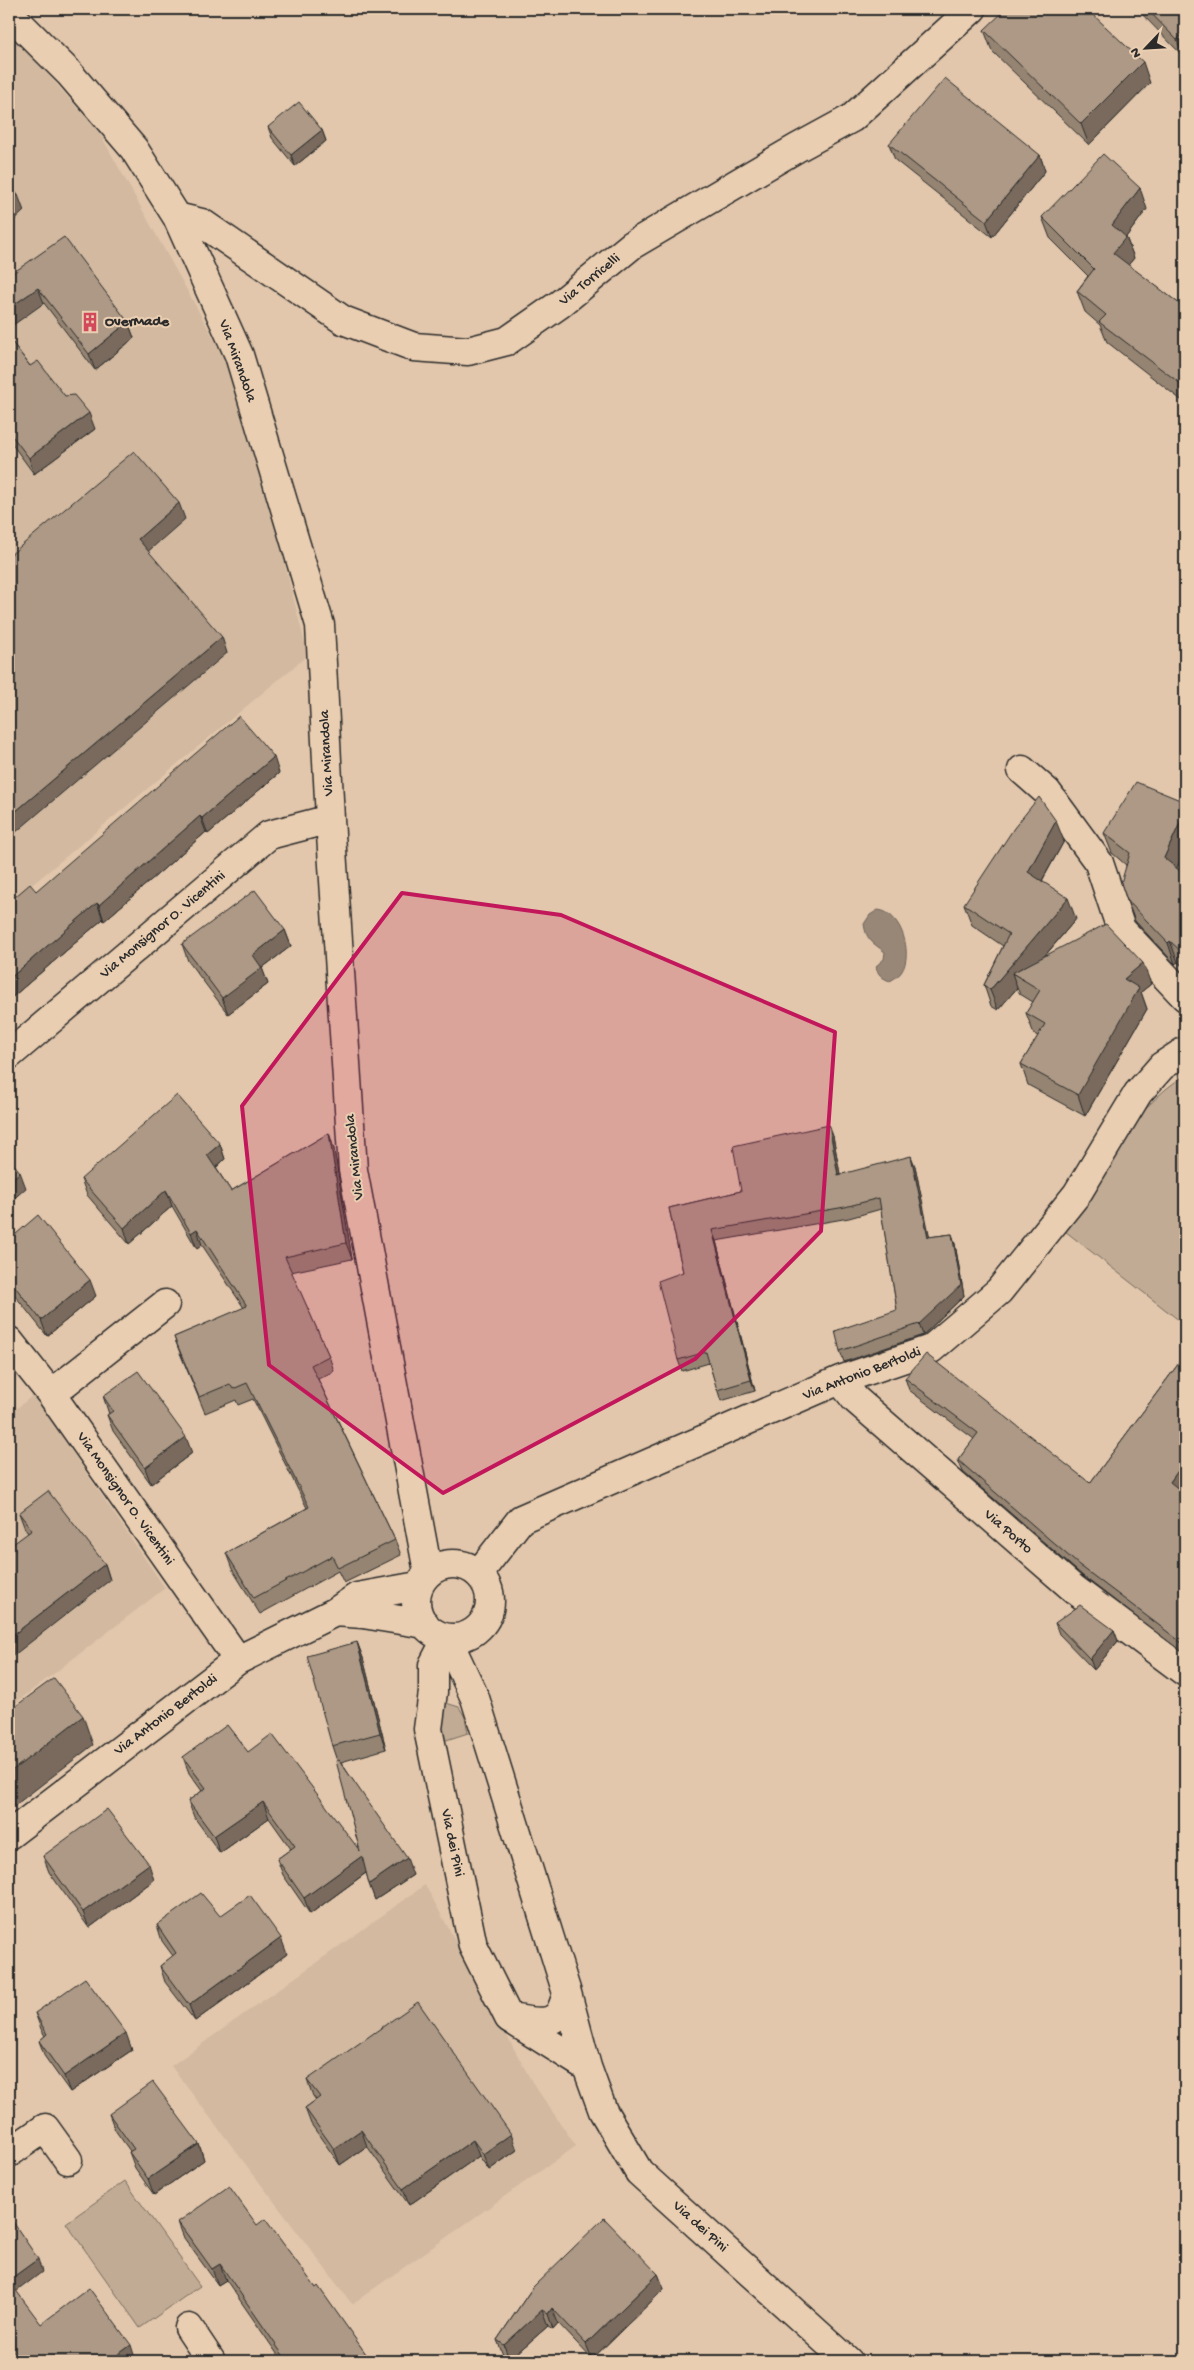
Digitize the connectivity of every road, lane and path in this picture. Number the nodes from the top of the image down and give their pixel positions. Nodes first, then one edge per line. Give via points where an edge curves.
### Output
1 (972, 9) edge
2 (9, 13) edge
3 (177, 217) junction
4 (1022, 770) dead end
5 (330, 819) junction
6 (1185, 997) edge
7 (1185, 1051) edge
8 (9, 1056) edge
9 (165, 1304) dead end
10 (9, 1341) edge
11 (840, 1380) junction
12 (51, 1394) junction
13 (480, 1573) junction
14 (423, 1579) junction
15 (335, 1612) junction
16 (436, 1631) junction
17 (476, 1631) junction
18 (238, 1660) junction
19 (1185, 1672) edge
20 (475, 1698) junction
21 (9, 1835) edge
22 (567, 1994) junction
23 (509, 2018) junction
24 (588, 2068) junction
25 (9, 2153) edge
26 (68, 2160) dead end
27 (189, 2328) dead end
28 (211, 2361) edge
29 (848, 2361) edge

1 - 3 street, Via Torricelli via 852,118 632,245 507,342 468,351 414,347 343,320 202,223
2 - 3 street, Via Mirandola via 69,73 134,149
3 - 5 street, Via Mirandola via 238,355 320,625
4 - 6 street via 1046,792 1099,863 1121,929
5 - 8 street, Via Monsignor O. Vicentini via 269,835
5 - 14 street, Via Mirandola via 353,1170
7 - 11 street, Via Antonio Bertoldi via 1162,1066 1138,1094 1077,1194 999,1291 930,1349
9 - 12 street
10 - 12 street, Via Monsignor O. Vicentini
11 - 13 street, Via Antonio Bertoldi via 521,1519
11 - 19 street, Via Porto via 855,1400 1074,1589
12 - 18 street, Via Monsignor O. Vicentini
13 - 14 street via 463,1564 445,1564
13 - 17 street via 488,1587 491,1603 487,1618
14 - 15 street, Via Antonio Bertoldi via 357,1597
14 - 16 street via 416,1603 420,1618
15 - 16 street via 363,1614
15 - 18 street, Via Antonio Bertoldi
16 - 17 street via 461,1638
16 - 20 street, Via dei Pini
16 - 23 street, Via dei Pini via 428,1729 473,1946
17 - 20 street, Via dei Pini
18 - 21 street, Via Antonio Bertoldi
20 - 22 street, Via dei Pini
22 - 23 street via 559,2014 550,2020 537,2022
22 - 24 street, Via dei Pini
23 - 24 street
24 - 29 street, Via dei Pini via 603,2111 639,2172
25 - 26 street via 45,2128
27 - 28 street

